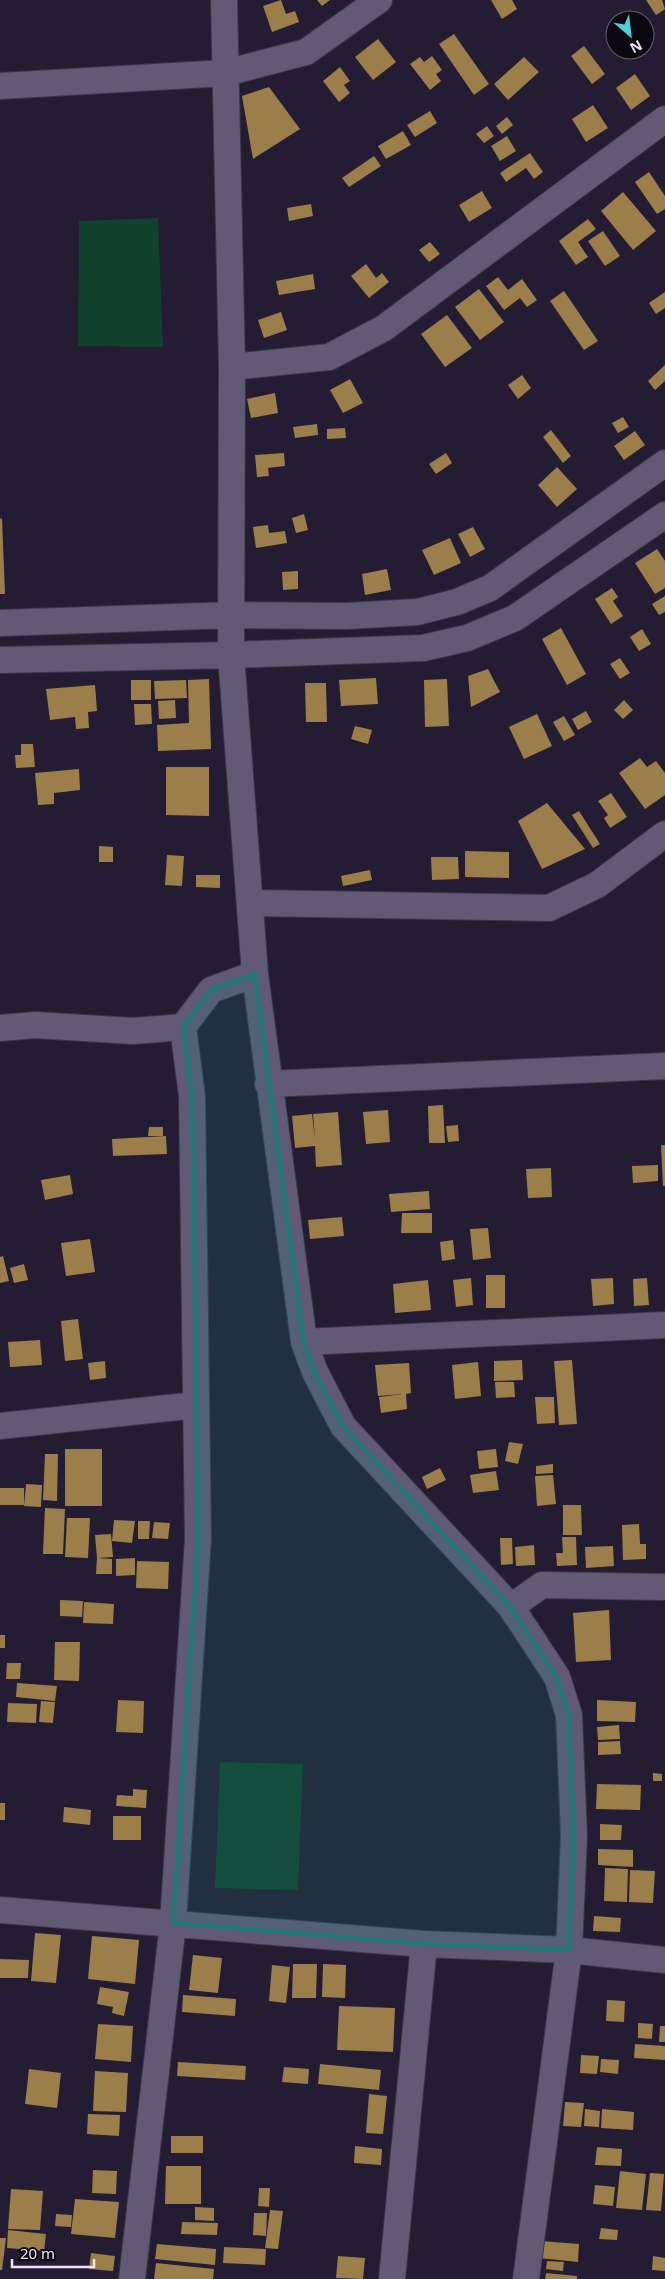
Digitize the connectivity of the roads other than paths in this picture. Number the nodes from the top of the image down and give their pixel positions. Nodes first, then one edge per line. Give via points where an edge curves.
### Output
1 (224, 0) edge
2 (379, 0) edge
3 (225, 73) junction
4 (0, 86) edge
5 (665, 119) edge
6 (232, 367) junction
7 (665, 463) edge
8 (665, 515) edge
9 (233, 615) junction
10 (0, 623) edge
11 (232, 656) junction
12 (0, 660) edge
13 (665, 834) edge
14 (250, 903) junction
15 (255, 974) junction
16 (183, 1027) junction
17 (0, 1028) edge
18 (665, 1066) edge
19 (268, 1084) junction
20 (665, 1325) edge
21 (304, 1342) junction
22 (196, 1405) junction
23 (0, 1426) edge
24 (665, 1587) edge
25 (511, 1607) junction
26 (0, 1910) edge
27 (172, 1923) junction
28 (424, 1944) junction
29 (569, 1950) junction
30 (665, 1960) edge
31 (132, 2279) edge
32 (392, 2279) edge
33 (526, 2279) edge

1 - 3 street
2 - 3 street via 306,52
3 - 4 street
3 - 6 street
5 - 6 street via 384,328 329,357
6 - 9 street
7 - 9 street via 498,583 457,602 417,612 347,616
8 - 11 street via 515,618 467,638 423,648
9 - 10 street
9 - 11 street
11 - 12 street
11 - 14 street
13 - 14 street via 597,885 549,908
14 - 15 street
15 - 16 street via 212,990
15 - 19 street
16 - 17 street via 133,1031 35,1025
16 - 22 street via 192,1096
18 - 19 street
19 - 21 street
20 - 21 street
21 - 25 street via 315,1372 343,1426
22 - 23 street
22 - 27 street via 198,1539
24 - 25 street via 542,1585
25 - 29 street via 557,1677 569,1715 574,1836
26 - 27 street
27 - 28 street
27 - 31 street
28 - 29 street
28 - 32 street
29 - 30 street
29 - 33 street

